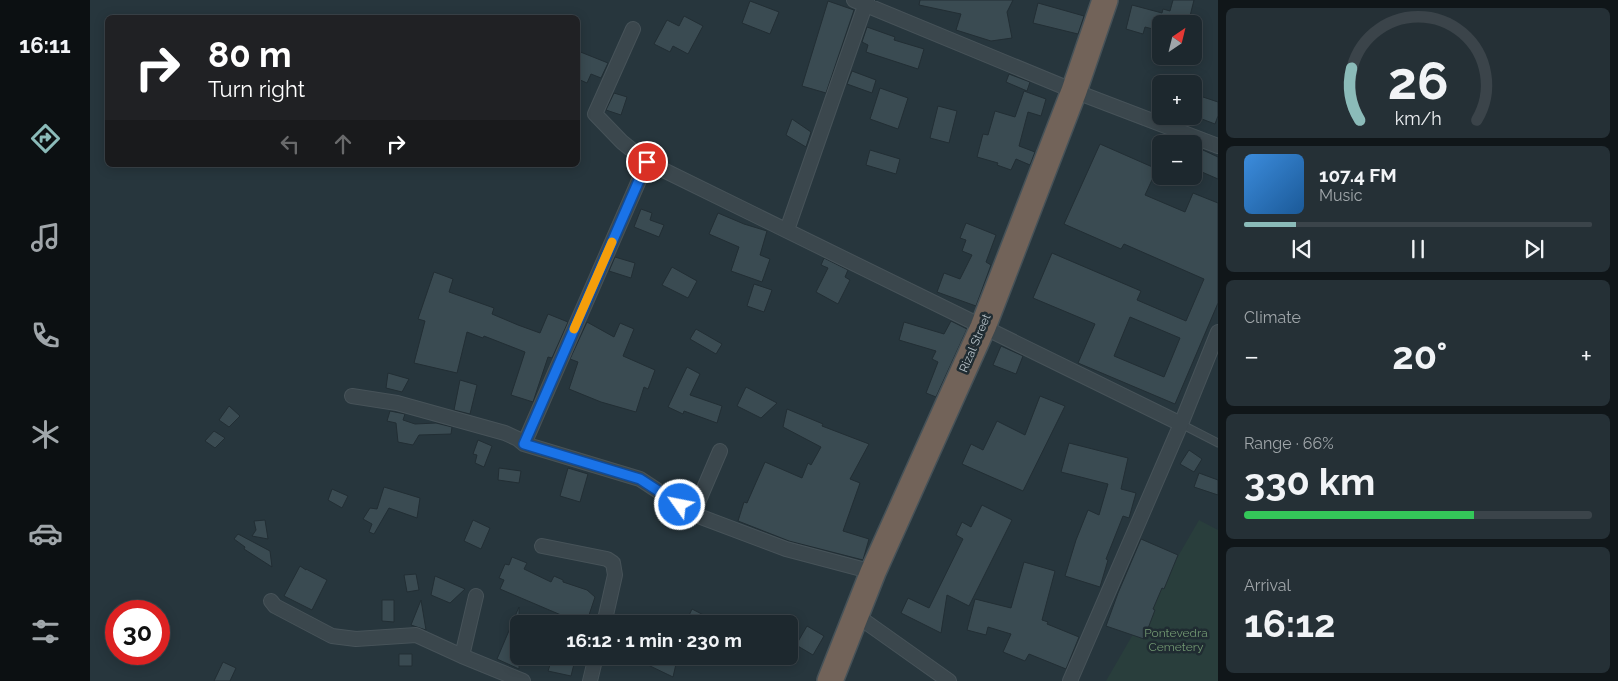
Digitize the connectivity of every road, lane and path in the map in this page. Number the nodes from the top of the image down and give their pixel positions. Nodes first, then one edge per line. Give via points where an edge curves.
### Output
1 (1105, 0) edge
2 (862, 2) edge
3 (633, 29) dead end
4 (1074, 91) junction
5 (1218, 146) edge
6 (647, 162) junction
7 (787, 230) junction
8 (983, 327) junction
9 (1218, 332) edge
10 (352, 396) dead end
11 (1181, 424) junction
12 (1218, 443) edge
13 (524, 444) junction
14 (720, 451) dead end
15 (693, 514) junction
16 (542, 546) dead end
17 (873, 572) junction
18 (476, 596) dead end
19 (271, 601) dead end
20 (606, 615) edge
21 (856, 615) junction
22 (462, 656) junction
23 (594, 665) edge
24 (523, 681) edge
25 (590, 681) edge
26 (830, 681) edge
27 (949, 681) edge
28 (1070, 681) edge

1 - 4 highway, Rizal Street
2 - 4 street
2 - 7 street
3 - 6 street via 595,114
4 - 5 street
4 - 8 highway, Rizal Street
6 - 7 street
6 - 13 street
7 - 8 street
8 - 11 street
8 - 17 highway, Rizal Street
9 - 11 street
10 - 13 street via 397,403 505,433
11 - 12 lane
11 - 28 street
13 - 15 street via 640,479
14 - 15 street
15 - 17 street via 791,550
16 - 20 street via 613,562 615,575
17 - 21 highway, Rizal Street
18 - 22 street
19 - 22 street via 332,636 356,639 416,635
21 - 26 highway, Rizal Street
21 - 27 street
22 - 24 street
23 - 25 street

